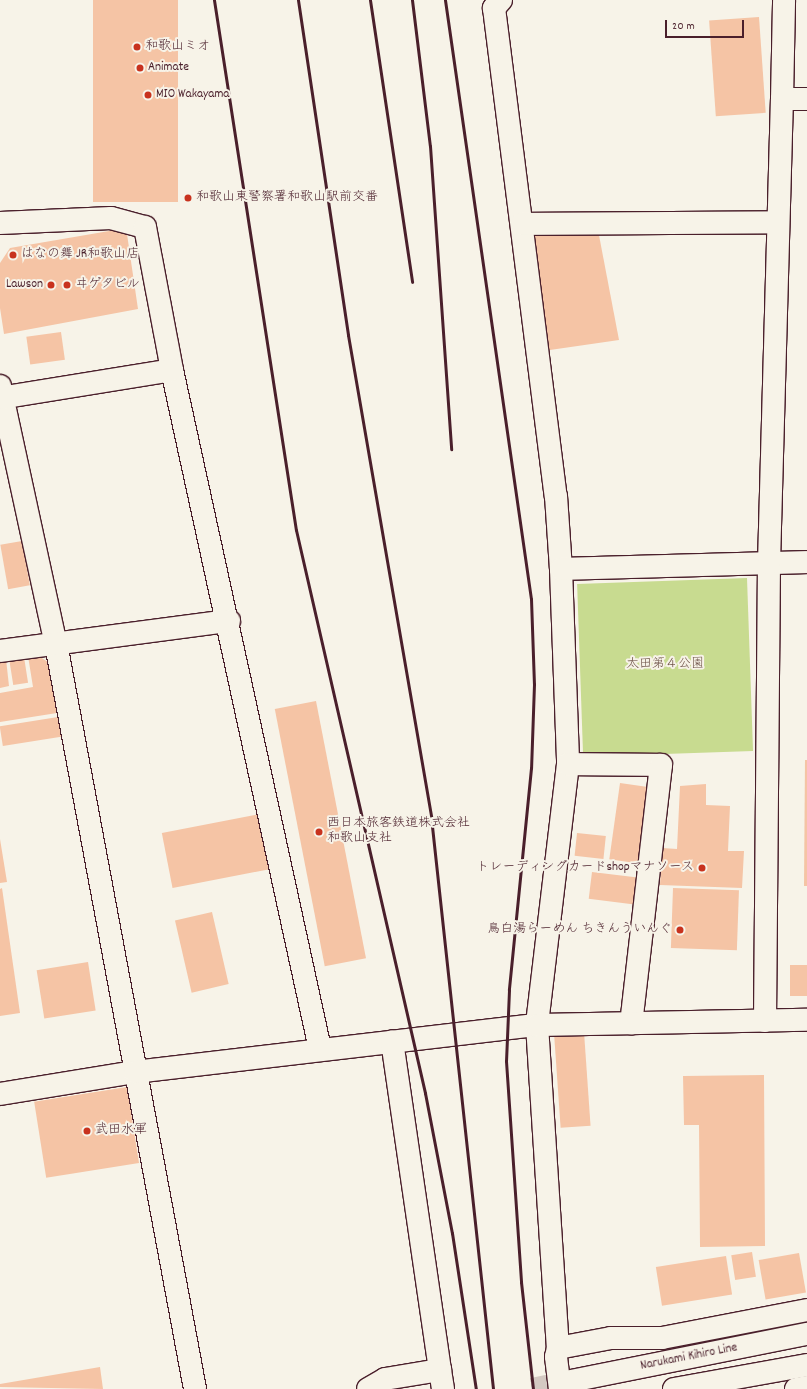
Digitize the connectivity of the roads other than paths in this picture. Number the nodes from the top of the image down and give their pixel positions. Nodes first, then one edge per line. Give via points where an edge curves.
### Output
1 (501, 0) edge
2 (784, 0) edge
3 (782, 99) junction
4 (807, 99) edge
5 (778, 222) junction
6 (0, 223) edge
7 (522, 224) junction
8 (172, 370) junction
9 (1, 394) edge
10 (807, 562) edge
11 (769, 563) junction
12 (561, 569) junction
13 (229, 621) junction
14 (56, 644) junction
15 (0, 651) edge
16 (568, 764) junction
17 (807, 1020) edge
18 (765, 1021) junction
19 (631, 1023) junction
20 (538, 1025) junction
21 (392, 1041) junction
22 (320, 1049) junction
23 (135, 1072) junction
24 (0, 1094) edge
25 (807, 1310) edge
26 (807, 1334) edge
27 (558, 1348) junction
28 (807, 1365) edge
29 (442, 1380) edge
30 (566, 1385) edge
31 (807, 1387) edge
32 (195, 1389) edge
33 (368, 1389) edge
34 (674, 1389) edge
35 (796, 1389) edge

1 - 7 street via 494,8
2 - 3 street
3 - 4 street
3 - 5 street
5 - 7 street
5 - 11 street
6 - 8 street via 111,218 145,227
7 - 12 street via 556,496
8 - 9 street
8 - 13 street
9 - 14 street
10 - 11 street
11 - 12 street
11 - 18 street
12 - 16 street
13 - 14 street
13 - 22 street
14 - 15 street
14 - 23 street
16 - 19 street via 661,765
16 - 20 street
17 - 18 street
18 - 19 street
19 - 20 street
20 - 21 street
20 - 27 street
21 - 22 street
21 - 29 street
22 - 23 street
23 - 24 street
23 - 32 street
25 - 27 street via 662,1338 610,1338
26 - 30 street, Narukami Kihiro Line
27 - 30 street via 556,1357
28 - 34 street
29 - 33 street via 385,1379
31 - 35 street

